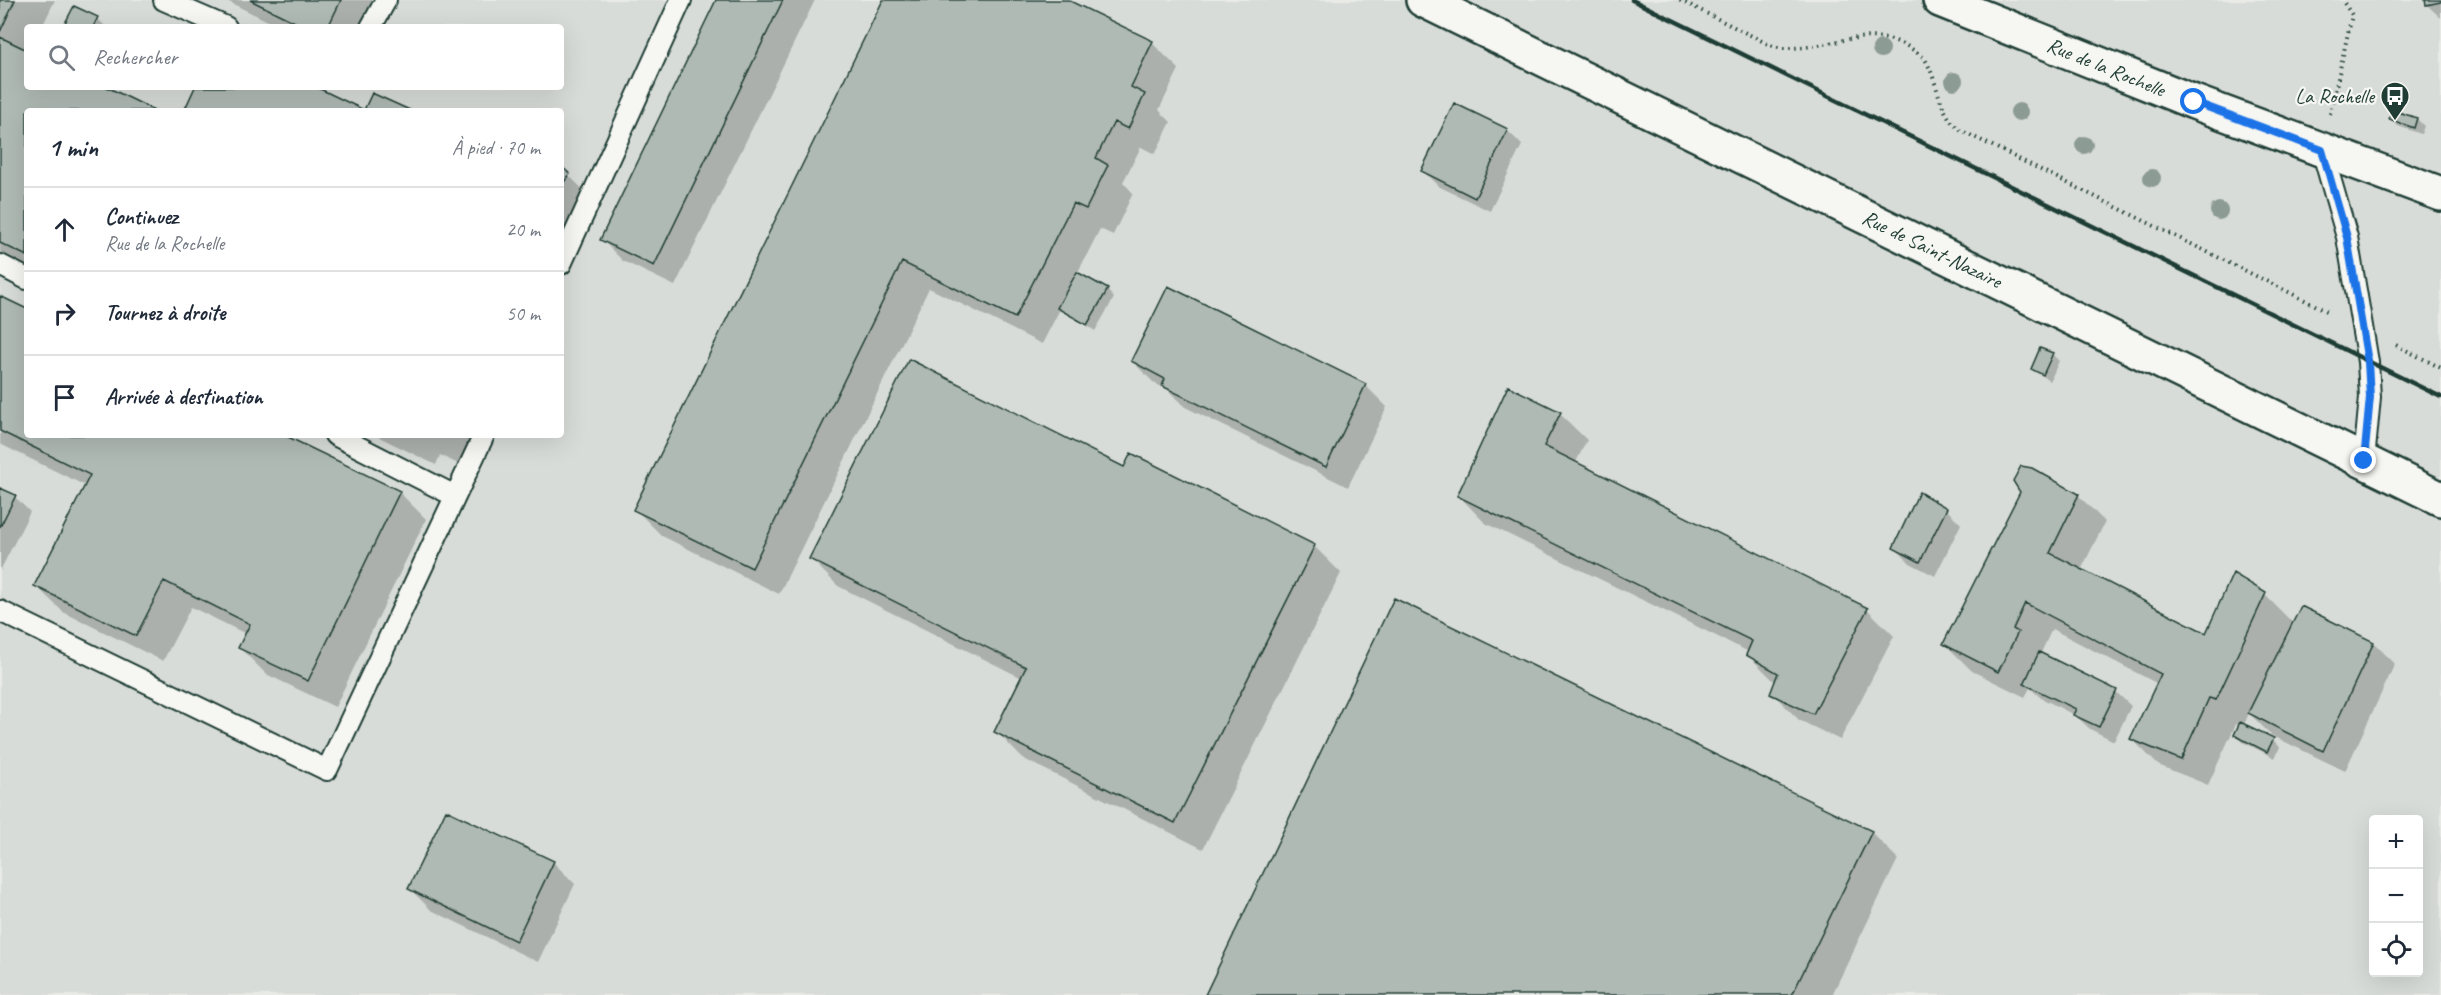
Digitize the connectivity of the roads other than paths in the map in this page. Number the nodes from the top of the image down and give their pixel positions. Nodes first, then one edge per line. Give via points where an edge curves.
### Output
1 (164, 0) edge
2 (386, 0) edge
3 (681, 0) edge
4 (1423, 0) edge
5 (1940, 0) edge
6 (219, 24) edge
7 (373, 24) edge
8 (2322, 150) junction
9 (2441, 194) edge
10 (564, 257) edge
11 (0, 265) edge
12 (24, 277) edge
13 (341, 438) edge
14 (483, 438) edge
15 (2364, 461) junction
16 (456, 496) junction
17 (2441, 499) edge
18 (0, 611) edge

1 - 6 lane
2 - 7 lane
3 - 10 lane
4 - 15 street, Rue de Saint-Nazaire
5 - 8 street, Rue de la Rochelle
8 - 9 street, Rue de la Rochelle
8 - 15 lane via 2347,237 2363,329 2370,397
11 - 12 lane
13 - 16 lane
14 - 16 lane
15 - 17 street, Rue de Saint-Nazaire
16 - 18 lane via 327,770

